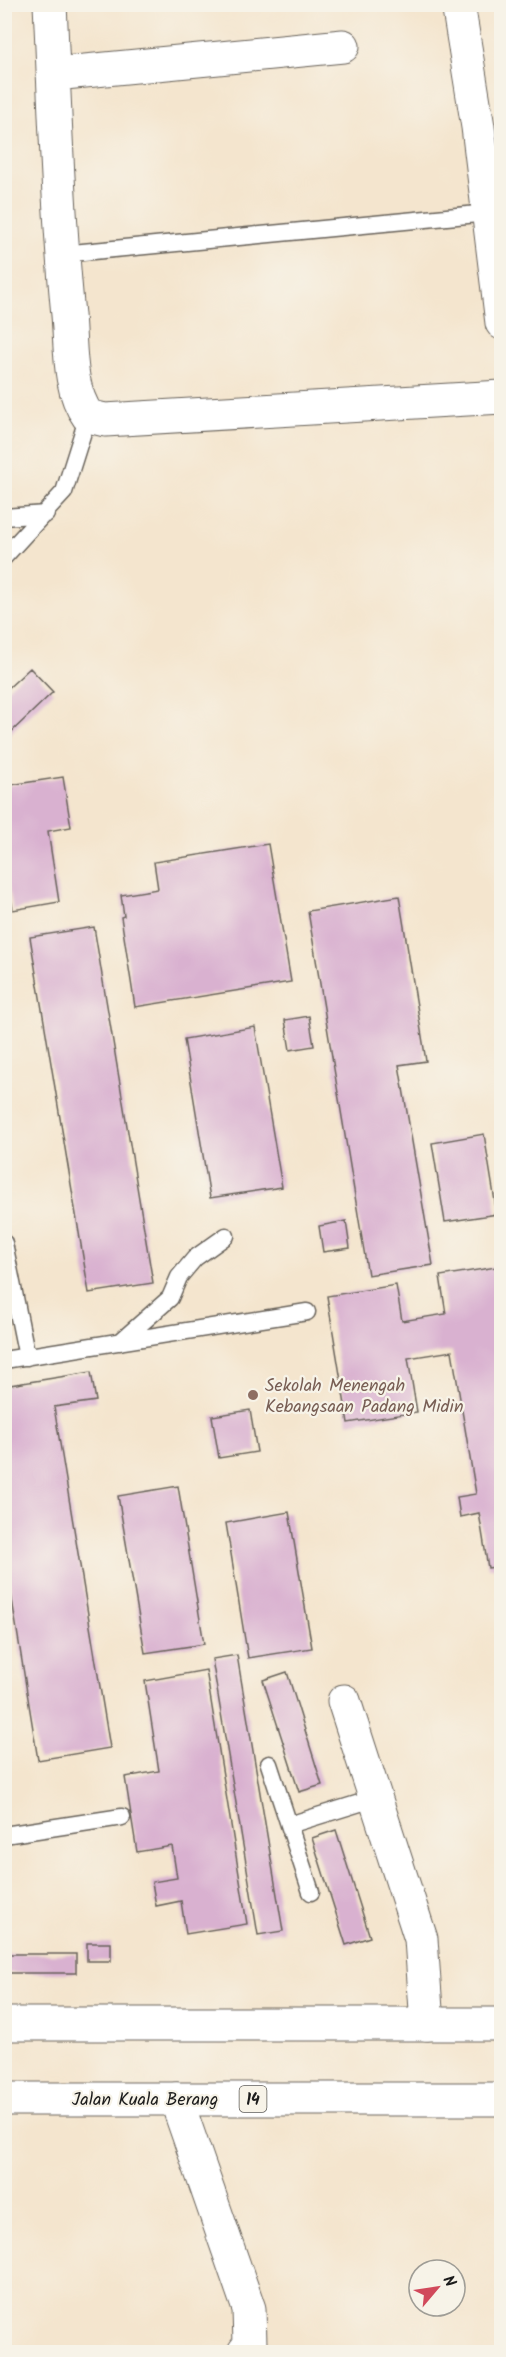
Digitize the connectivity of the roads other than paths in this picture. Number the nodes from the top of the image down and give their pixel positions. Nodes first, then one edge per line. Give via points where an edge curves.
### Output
1 (50, 4) edge
2 (458, 4) edge
3 (344, 46) dead end
4 (54, 74) junction
5 (490, 126) edge
6 (488, 213) junction
7 (62, 254) junction
8 (501, 323) edge
9 (501, 397) edge
10 (88, 416) junction
11 (46, 514) junction
12 (4, 517) edge
13 (4, 557) edge
14 (226, 1236) dead end
15 (4, 1243) edge
16 (307, 1312) dead end
17 (119, 1342) junction
18 (27, 1357) junction
19 (4, 1360) edge
20 (345, 1701) dead end
21 (269, 1764) dead end
22 (376, 1798) junction
23 (122, 1817) dead end
24 (289, 1825) junction
25 (4, 1835) edge
26 (311, 1892) dead end
27 (4, 2024) edge
28 (427, 2024) junction
29 (501, 2024) edge
30 (4, 2098) edge
31 (176, 2099) junction
32 (501, 2099) edge
33 (244, 2352) edge

1 - 4 main road
2 - 5 main road
3 - 4 main road
4 - 7 main road
5 - 6 main road
6 - 7 lane
6 - 8 main road
7 - 10 main road via 74,379 79,404
9 - 10 main road via 105,420
10 - 11 lane via 64,492
11 - 12 lane
11 - 13 lane
14 - 17 lane via 195,1258 179,1277 170,1298
15 - 18 lane
16 - 17 lane
17 - 18 lane
18 - 19 lane
20 - 22 main road
21 - 24 lane
22 - 24 lane
22 - 28 main road via 421,1939
23 - 25 lane
24 - 26 lane
27 - 28 main road
28 - 29 main road
30 - 31 main road, Jalan Kuala Berang / 14
31 - 32 main road, Jalan Kuala Berang / 14
31 - 33 main road via 249,2309 250,2344

